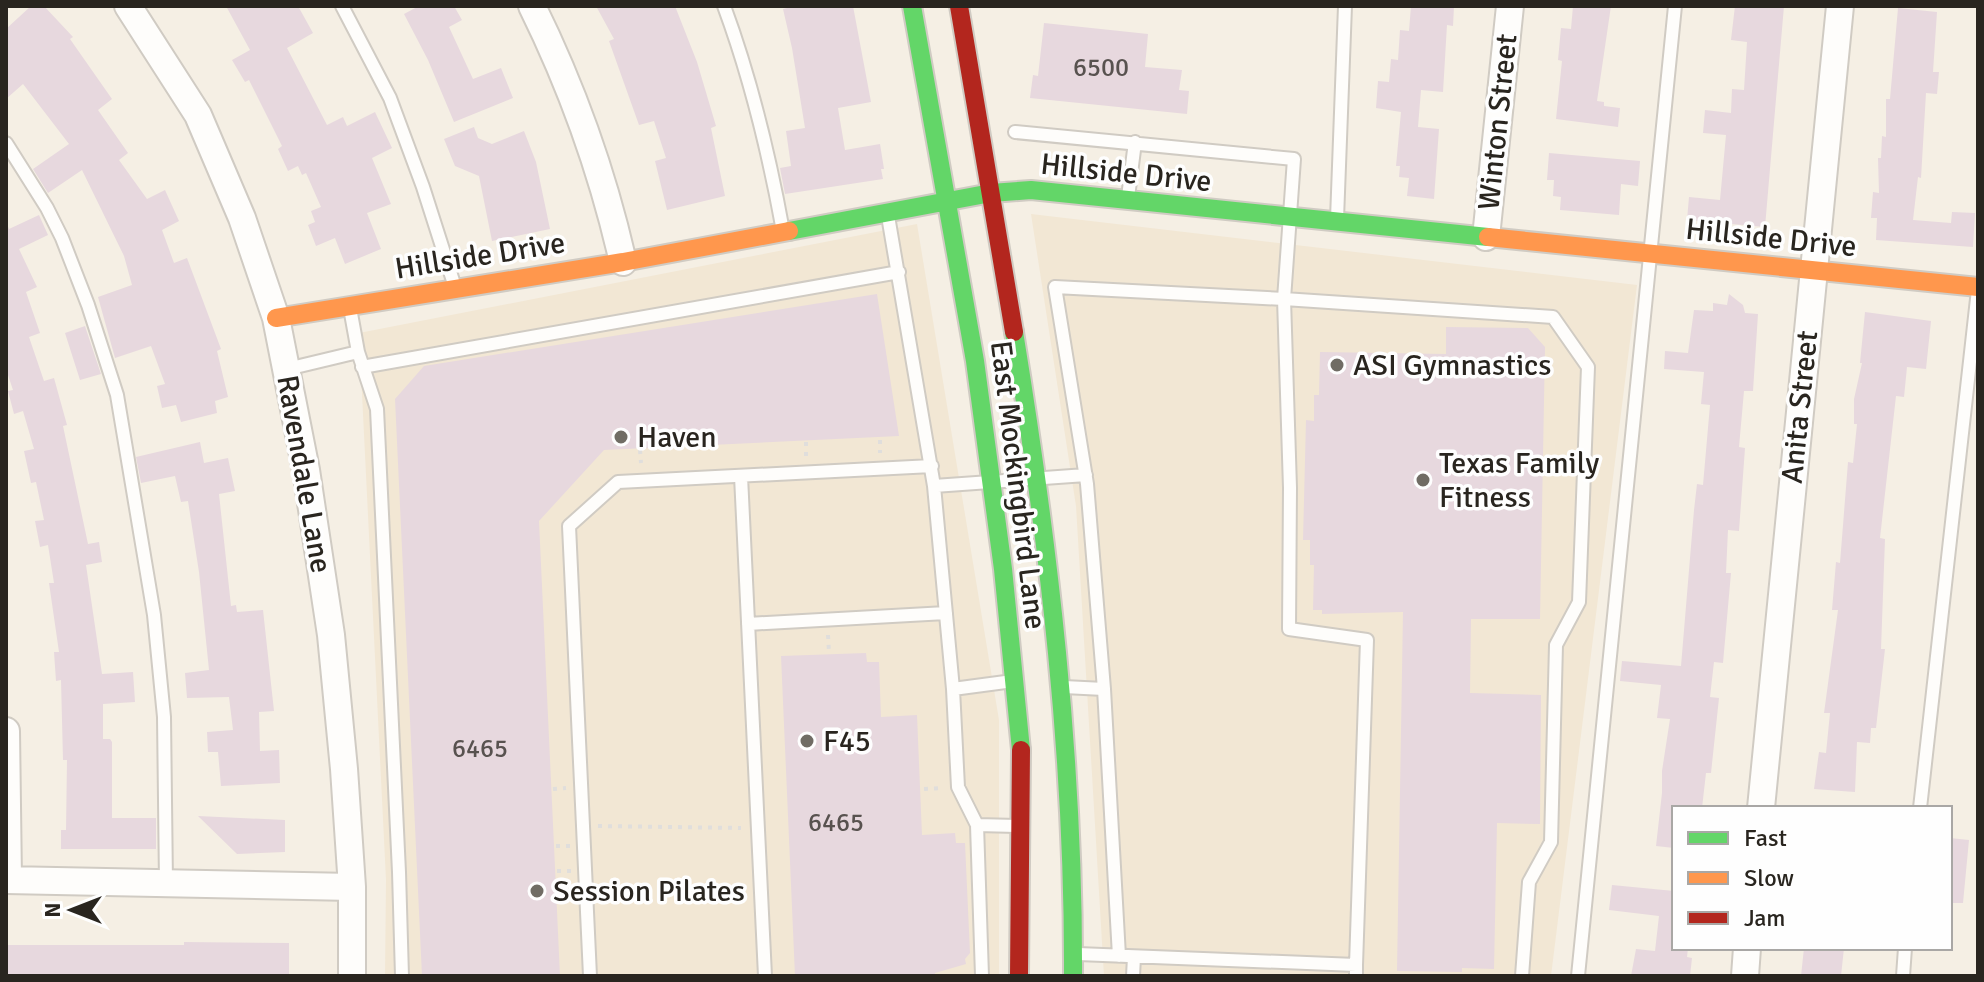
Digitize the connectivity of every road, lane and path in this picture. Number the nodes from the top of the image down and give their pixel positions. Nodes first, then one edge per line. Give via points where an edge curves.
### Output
1 (128, 6) edge
2 (342, 6) edge
3 (532, 6) edge
4 (724, 6) edge
5 (912, 6) edge
6 (959, 6) edge
7 (1345, 6) edge
8 (1510, 6) edge
9 (1675, 6) edge
10 (1840, 6) edge
11 (1015, 132) dead end
12 (1135, 142) junction
13 (6, 143) edge
14 (991, 193) junction
15 (1128, 200) junction
16 (946, 202) junction
17 (887, 213) junction
18 (1289, 218) junction
19 (1336, 223) junction
20 (783, 233) junction
21 (1486, 237) junction
22 (1649, 253) junction
23 (623, 262) junction
24 (1813, 270) junction
25 (899, 272) junction
26 (455, 287) junction
27 (1978, 289) edge
28 (1284, 299) junction
29 (349, 305) junction
30 (276, 318) junction
31 (358, 352) junction
32 (362, 367) junction
33 (287, 369) junction
34 (932, 466) junction
35 (1086, 475) junction
36 (741, 476) junction
37 (1038, 479) junction
38 (993, 482) junction
39 (934, 486) junction
40 (946, 613) junction
41 (748, 624) junction
42 (1015, 681) junction
43 (1061, 686) junction
44 (953, 689) junction
45 (1104, 689) junction
46 (6, 731) edge
47 (1761, 806) edge
48 (1920, 806) edge
49 (977, 825) junction
50 (595, 826) dead end
51 (1022, 826) junction
52 (746, 828) dead end
53 (7, 880) edge
54 (167, 885) junction
55 (352, 887) junction
56 (1747, 950) edge
57 (1905, 950) edge
58 (1074, 954) junction
59 (1119, 956) junction
60 (1134, 957) junction
61 (1356, 971) edge
62 (352, 976) edge
63 (402, 976) edge
64 (590, 976) edge
65 (765, 976) edge
66 (982, 976) edge
67 (1019, 976) edge
68 (1073, 976) edge
69 (1133, 976) edge
70 (1522, 976) edge
71 (1578, 976) edge
72 (1745, 976) edge
73 (1903, 976) edge

1 - 30 street, Ravendale Lane via 198,115 242,218
2 - 26 lane via 390,98
3 - 23 street via 591,149
4 - 20 lane via 755,102
5 - 16 main road, East Mockingbird Lane
6 - 14 main road, East Mockingbird Lane
7 - 19 lane
8 - 21 street, Winton Street
9 - 22 lane
10 - 24 street, Anita Street
11 - 12 lane
12 - 15 lane
12 - 18 lane via 1294,159
13 - 54 lane via 62,238 117,395 154,615 164,717
14 - 15 main road, Hillside Drive via 1031,190
14 - 16 main road, Hillside Drive
14 - 37 main road, East Mockingbird Lane
15 - 18 main road, Hillside Drive
16 - 17 main road, Hillside Drive
16 - 38 main road, East Mockingbird Lane
17 - 20 main road, Hillside Drive
17 - 25 lane
18 - 19 main road, Hillside Drive
18 - 28 lane
19 - 21 main road, Hillside Drive
20 - 23 main road, Hillside Drive
21 - 22 main road, Hillside Drive
22 - 24 main road, Hillside Drive
22 - 71 lane
23 - 26 main road, Hillside Drive
24 - 27 main road, Hillside Drive
24 - 47 street, Anita Street
25 - 32 lane
25 - 34 lane
26 - 29 main road, Hillside Drive
27 - 48 lane
28 - 35 lane via 1055,287
28 - 61 lane via 1289,629 1367,640
28 - 70 lane via 1553,317 1588,367 1579,602 1556,645 1551,842 1529,882
29 - 30 main road, Hillside Drive
29 - 31 lane
30 - 33 street, Ravendale Lane
31 - 32 lane
31 - 33 lane
32 - 63 lane via 377,409
33 - 55 street, Ravendale Lane via 331,635
34 - 36 lane
34 - 39 lane
35 - 37 lane
35 - 45 lane
36 - 41 lane
36 - 64 lane via 618,482 569,526
37 - 38 lane
37 - 43 main road, East Mockingbird Lane
38 - 39 lane
38 - 42 main road, East Mockingbird Lane
39 - 40 lane
40 - 41 lane
40 - 44 lane
41 - 65 lane
42 - 44 lane
42 - 51 main road, East Mockingbird Lane
43 - 45 lane
43 - 58 main road, East Mockingbird Lane
44 - 49 lane via 958,787
45 - 59 lane
46 - 53 street
49 - 51 lane
49 - 66 lane
50 - 52 path
51 - 67 main road, East Mockingbird Lane
53 - 54 street
54 - 55 street
55 - 62 street, Ravendale Lane
56 - 72 street
57 - 73 lane
58 - 59 lane
58 - 68 main road, East Mockingbird Lane
59 - 60 lane
60 - 61 lane
60 - 69 lane

